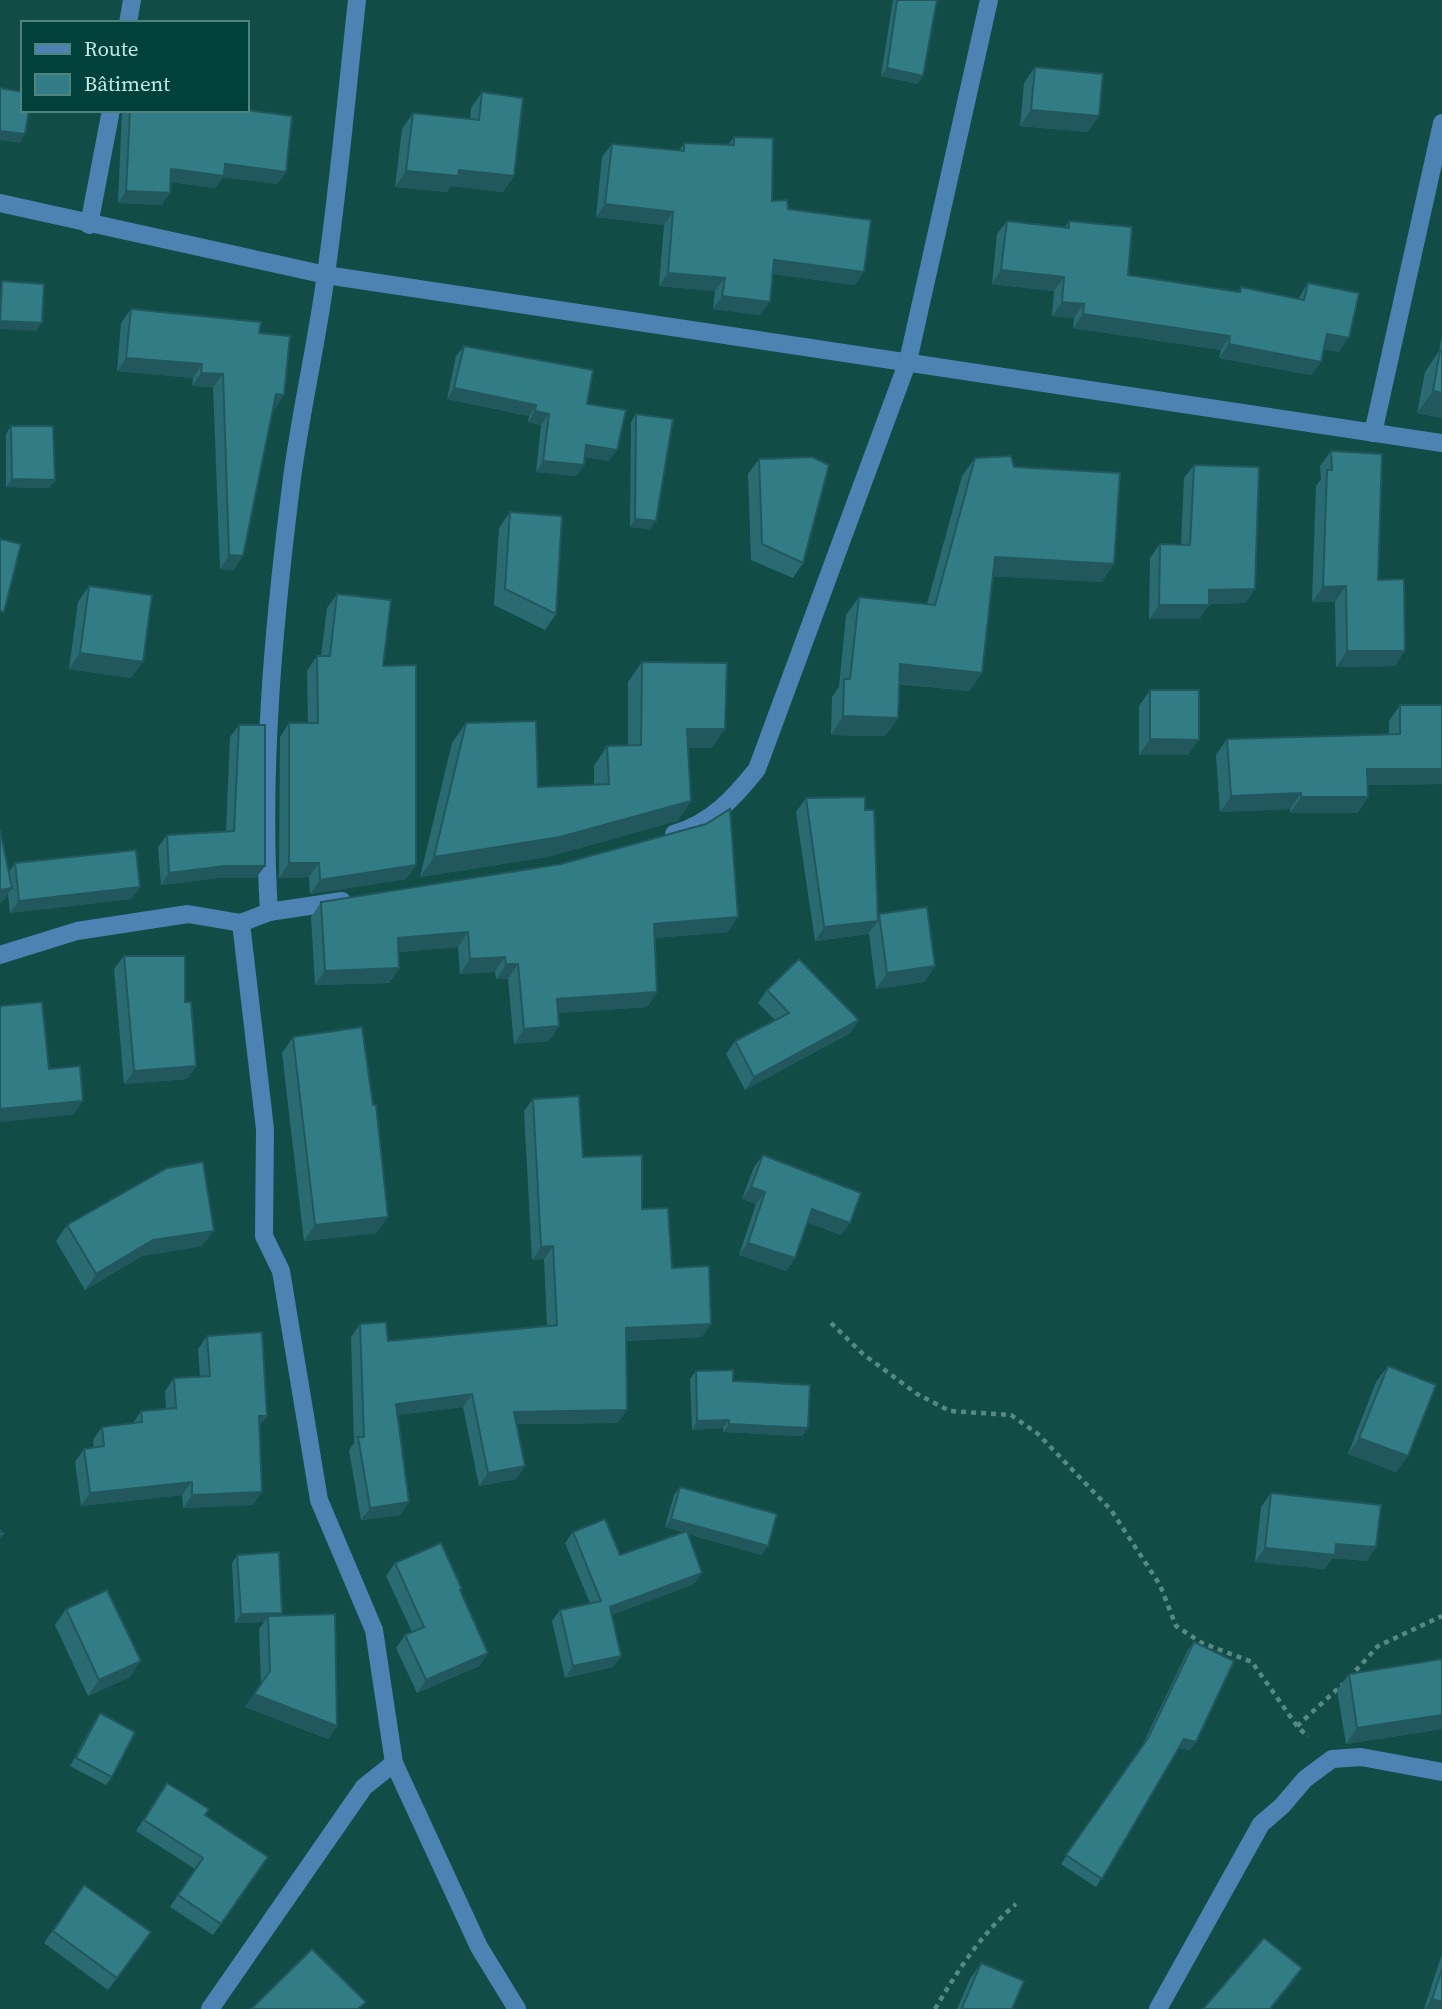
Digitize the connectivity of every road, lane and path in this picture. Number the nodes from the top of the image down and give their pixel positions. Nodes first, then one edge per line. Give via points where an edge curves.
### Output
1 (132, 0) edge
2 (357, 0) edge
3 (989, 0) edge
4 (128, 21) edge
5 (111, 112) edge
6 (1442, 123) edge
7 (0, 203) edge
8 (89, 225) junction
9 (326, 275) junction
10 (908, 361) junction
11 (1373, 433) junction
12 (1442, 443) edge
13 (654, 839) edge
14 (362, 897) edge
15 (269, 912) junction
16 (241, 923) junction
17 (0, 955) edge
18 (831, 1323) dead end
19 (1442, 1616) edge
20 (1297, 1726) junction
21 (1332, 1759) junction
22 (394, 1763) junction
23 (1442, 1772) edge
24 (1016, 1904) dead end
25 (210, 2009) edge
26 (517, 2009) edge
27 (935, 2009) edge
28 (1158, 2009) edge

1 - 4 street
2 - 9 street
3 - 10 street
5 - 8 street
6 - 11 street
7 - 8 street
8 - 9 street
9 - 10 street
9 - 15 street via 292,476 278,608 267,778
10 - 11 street
10 - 13 street via 757,769 730,803 693,828
11 - 12 street
14 - 15 street
15 - 16 street
16 - 17 street via 188,914 77,931
16 - 22 street via 265,1129 264,1236 281,1271 319,1500 374,1630
18 - 20 path via 863,1354 918,1394 950,1411 1010,1415 1038,1434 1111,1510 1160,1585 1176,1626 1202,1643 1252,1662
19 - 20 path via 1378,1646
20 - 21 path
21 - 23 street via 1361,1757
21 - 28 street via 1261,1824
22 - 25 street via 364,1787
22 - 26 street via 479,1947
24 - 27 path via 991,1926

